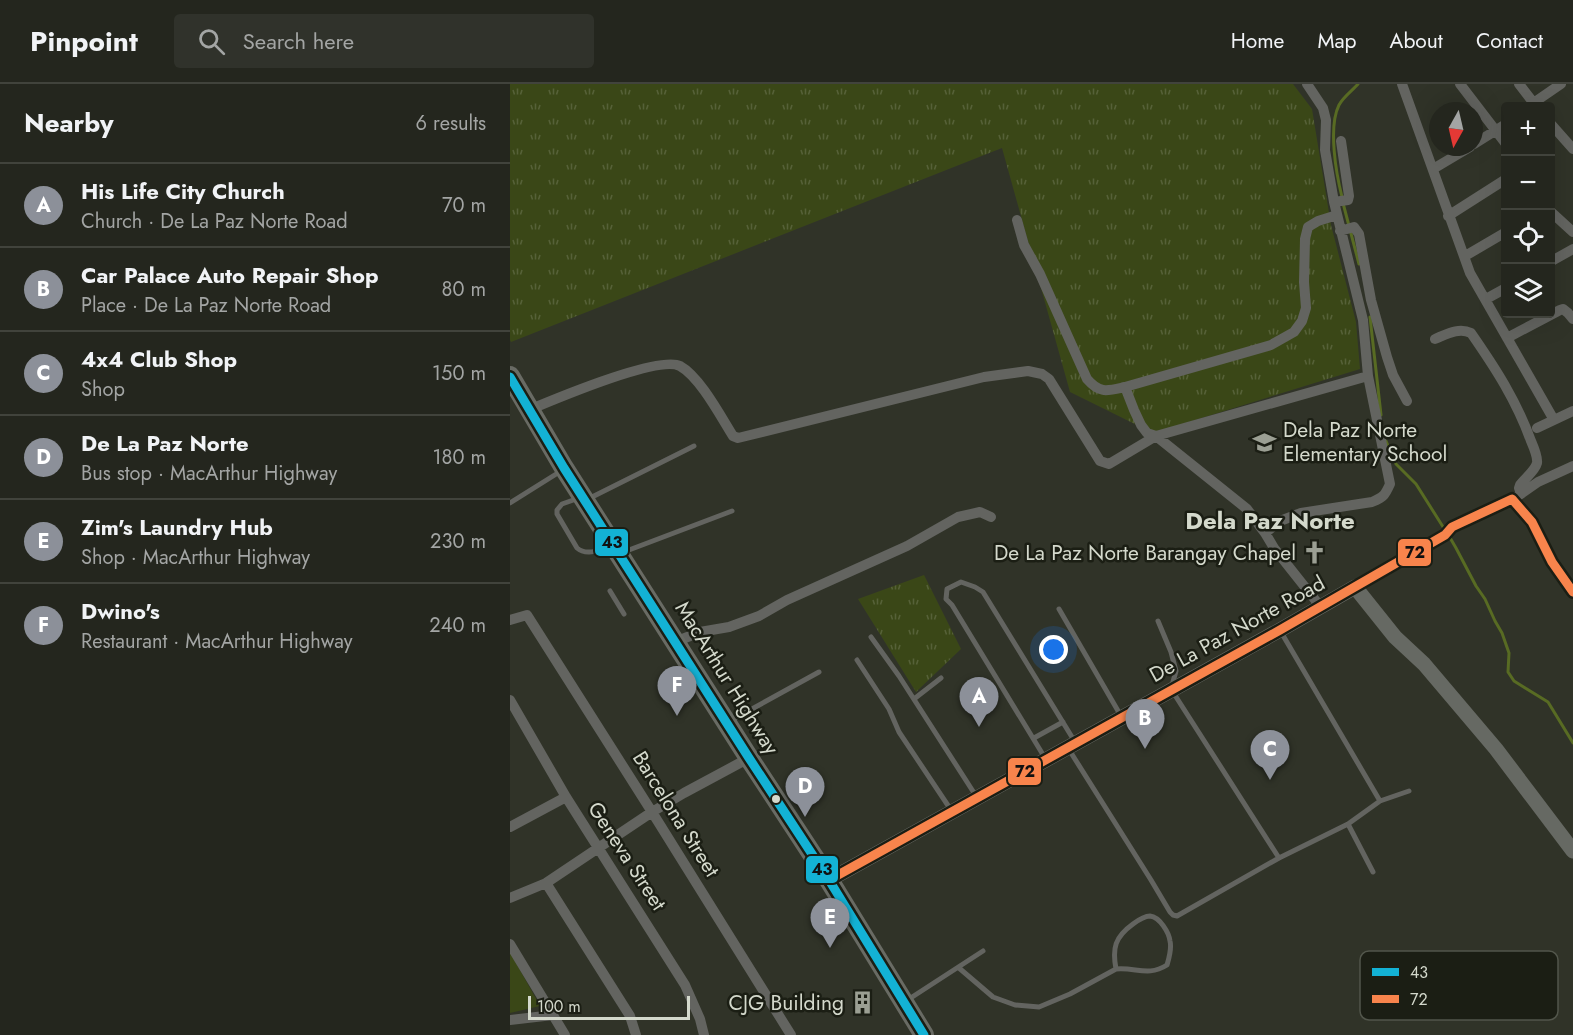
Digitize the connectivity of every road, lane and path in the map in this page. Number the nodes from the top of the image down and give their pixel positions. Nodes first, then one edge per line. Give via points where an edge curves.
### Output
1 (1307, 84) edge
2 (1402, 84) edge
3 (1460, 84) edge
4 (1519, 84) edge
5 (1561, 84) edge
6 (1530, 102) edge
7 (1538, 102) edge
8 (1501, 128) edge
9 (1555, 128) edge
10 (1496, 131) junction
11 (1501, 138) edge
12 (1483, 139) edge
13 (1341, 141) dead end
14 (1573, 149) edge
15 (1455, 156) edge
16 (1336, 163) junction
17 (1433, 169) junction
18 (1501, 182) edge
19 (1339, 201) junction
20 (1555, 214) edge
21 (1337, 215) junction
22 (1448, 216) junction
23 (1017, 220) dead end
24 (1346, 229) junction
25 (1573, 232) edge
26 (1501, 235) edge
27 (1573, 249) edge
28 (1465, 256) junction
29 (1555, 260) edge
30 (1501, 291) edge
31 (1486, 299) junction
32 (1573, 319) edge
33 (1507, 338) junction
34 (1435, 339) dead end
35 (510, 376) edge
36 (1368, 376) junction
37 (1125, 387) junction
38 (1407, 401) dead end
39 (531, 409) junction
40 (1573, 411) edge
41 (1554, 420) junction
42 (1537, 428) dead end
43 (1156, 436) junction
44 (694, 446) dead end
45 (1573, 466) edge
46 (564, 468) junction
47 (1517, 497) junction
48 (584, 498) junction
49 (510, 503) edge
50 (732, 511) dead end
51 (991, 517) dead end
52 (1266, 533) junction
53 (617, 550) junction
54 (1355, 587) junction
55 (610, 591) dead end
56 (1573, 592) edge
57 (1320, 606) junction
58 (1059, 609) dead end
59 (624, 614) dead end
60 (510, 620) edge
61 (1158, 621) dead end
62 (1280, 630) junction
63 (871, 637) dead end
64 (675, 642) junction
65 (857, 660) dead end
66 (819, 672) dead end
67 (941, 678) dead end
68 (1171, 689) junction
69 (914, 699) junction
70 (510, 700) edge
71 (1122, 717) junction
72 (1063, 722) junction
73 (726, 723) junction
74 (1034, 738) junction
75 (1071, 744) junction
76 (749, 758) junction
77 (1046, 759) junction
78 (1409, 791) dead end
79 (566, 797) junction
80 (976, 797) junction
81 (1380, 801) junction
82 (952, 811) junction
83 (652, 812) junction
84 (1348, 824) junction
85 (510, 827) edge
86 (599, 848) junction
87 (1573, 851) edge
88 (1279, 858) junction
89 (1372, 872) dead end
90 (829, 880) junction
91 (546, 883) junction
92 (510, 898) edge
93 (510, 944) edge
94 (983, 951) dead end
95 (959, 968) junction
96 (1116, 969) junction
97 (904, 1002) junction
98 (553, 1016) junction
99 (510, 1020) edge
100 (565, 1035) edge
101 (636, 1035) edge
102 (704, 1035) edge
103 (791, 1035) edge
104 (924, 1035) edge

1 - 16 street via 1323,108 1325,150
2 - 17 street
3 - 10 street
4 - 6 street
5 - 7 street
8 - 10 street
9 - 14 street
10 - 11 street
10 - 12 street
13 - 16 street
15 - 17 street
16 - 19 street
16 - 19 street via 1349,193 1348,200
17 - 22 street
18 - 22 street
19 - 21 street
20 - 25 street
21 - 24 street
21 - 37 street via 1308,227 1306,308 1294,332 1271,345
22 - 28 street
23 - 37 street via 1024,245 1087,379 1104,391
24 - 36 street via 1363,320
24 - 38 street via 1359,234 1387,357
26 - 28 street
27 - 29 street
28 - 31 street
30 - 31 street
31 - 33 street
32 - 33 street via 1563,309
33 - 41 street
34 - 47 street via 1458,330 1471,333 1510,391 1537,458
35 - 39 highway, MacArthur Highway
36 - 43 street
36 - 52 street via 1390,483 1385,495 1372,502 1301,513 1280,521
37 - 43 street via 1141,424 1147,433
39 - 43 street via 608,380 671,364 690,374 738,438 984,377 1028,371 1049,379 1100,461 1110,464
39 - 46 highway, MacArthur Highway
40 - 41 street
41 - 42 street
43 - 52 street via 1247,509
44 - 48 lane
45 - 47 street, De La Paz Norte Road
46 - 48 highway, MacArthur Highway
46 - 49 lane
47 - 54 street, De La Paz Norte Road via 1448,531
47 - 56 street
48 - 53 highway, MacArthur Highway
48 - 53 lane via 562,504 557,510 577,548 586,553
50 - 53 lane
51 - 64 street via 980,512 958,517 907,546 759,616
52 - 57 street
53 - 64 highway, MacArthur Highway
54 - 57 street, De La Paz Norte Road
54 - 87 street via 1496,749
55 - 59 lane
57 - 62 street, De La Paz Norte Road
58 - 71 lane
60 - 83 street, Barcelona Street via 527,615
61 - 68 lane via 1176,671
62 - 68 street, De La Paz Norte Road
62 - 81 lane
63 - 69 lane
64 - 73 highway, MacArthur Highway
65 - 82 lane
66 - 73 lane
67 - 69 lane
68 - 71 street, De La Paz Norte Road
68 - 88 lane
69 - 80 lane
70 - 79 street, Geneva Street
71 - 75 street, De La Paz Norte Road
72 - 74 lane
72 - 74 lane via 983,592 961,582 948,589 946,599
72 - 75 lane
73 - 76 highway, MacArthur Highway
74 - 77 lane
75 - 77 street, De La Paz Norte Road
75 - 88 lane via 1173,915 1193,908
76 - 83 street
76 - 90 highway, MacArthur Highway
77 - 80 street, De La Paz Norte Road
78 - 81 lane
79 - 85 street
79 - 86 street, Geneva Street
80 - 82 street, De La Paz Norte Road
81 - 84 lane
82 - 90 street, De La Paz Norte Road
83 - 86 street
83 - 103 street, Barcelona Street
84 - 88 lane
84 - 89 lane
86 - 91 street
86 - 102 street, Geneva Street via 685,985
90 - 97 highway, MacArthur Highway
91 - 92 street
91 - 101 street via 630,1016
93 - 98 street
94 - 95 lane
95 - 96 lane via 993,997 1015,1005 1039,1007
95 - 97 lane
96 - 96 lane via 1144,972 1167,965 1170,940 1161,921 1144,917 1119,935 1114,956
97 - 104 highway, MacArthur Highway
98 - 99 street
98 - 100 street

